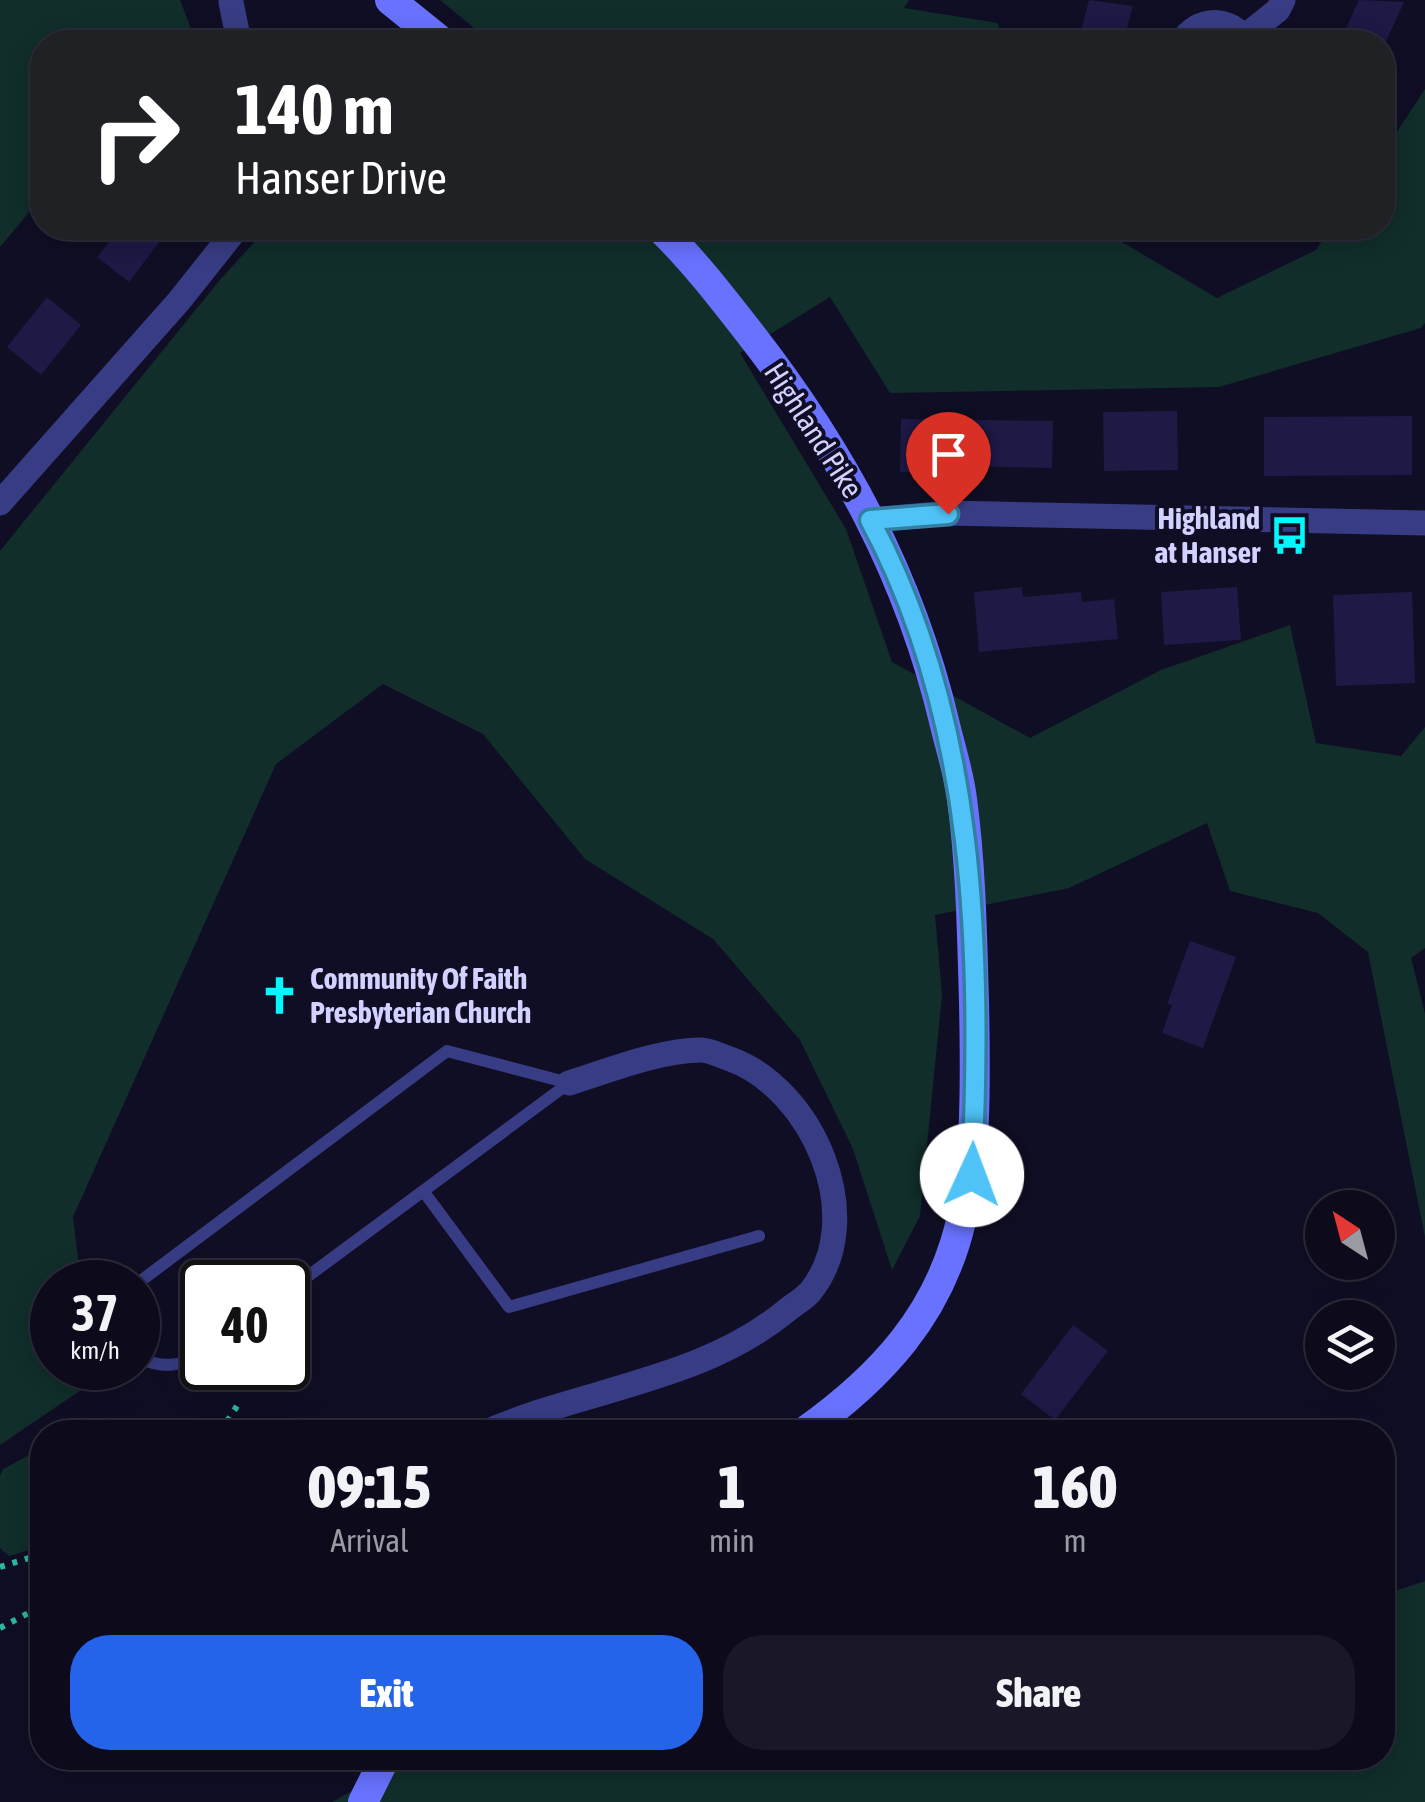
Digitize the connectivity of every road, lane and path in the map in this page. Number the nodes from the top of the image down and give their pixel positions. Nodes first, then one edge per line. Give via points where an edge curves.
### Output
1 (390, 0) edge
2 (1283, 0) edge
3 (231, 2) edge
4 (237, 30) edge
5 (427, 30) edge
6 (1191, 30) edge
7 (1238, 30) edge
8 (1257, 30) edge
9 (228, 240) edge
10 (671, 240) edge
11 (0, 503) edge
12 (870, 520) junction
13 (1425, 522) edge
14 (569, 1083) junction
15 (424, 1192) junction
16 (759, 1236) dead end
17 (160, 1266) edge
18 (310, 1274) edge
19 (238, 1406) dead end
20 (228, 1420) edge
21 (514, 1420) edge
22 (821, 1420) edge
23 (30, 1558) edge
24 (0, 1567) edge
25 (30, 1612) edge
26 (0, 1628) edge
27 (380, 1770) edge
28 (363, 1802) edge

1 - 5 street
2 - 8 street
3 - 4 street
6 - 7 street via 1215,21
9 - 11 street
10 - 12 street, Highland Pike via 783,376
12 - 13 street via 948,514
12 - 22 street, Highland Pike via 932,667 962,796 971,893 972,1175 944,1279 914,1327 846,1402
14 - 15 lane
14 - 17 lane via 448,1050
14 - 21 street via 703,1049 771,1081 814,1140 829,1176 835,1216 829,1253 810,1292 754,1338 642,1382
15 - 16 lane via 510,1307
15 - 18 lane
19 - 20 path
23 - 24 path
25 - 26 path
27 - 28 street

